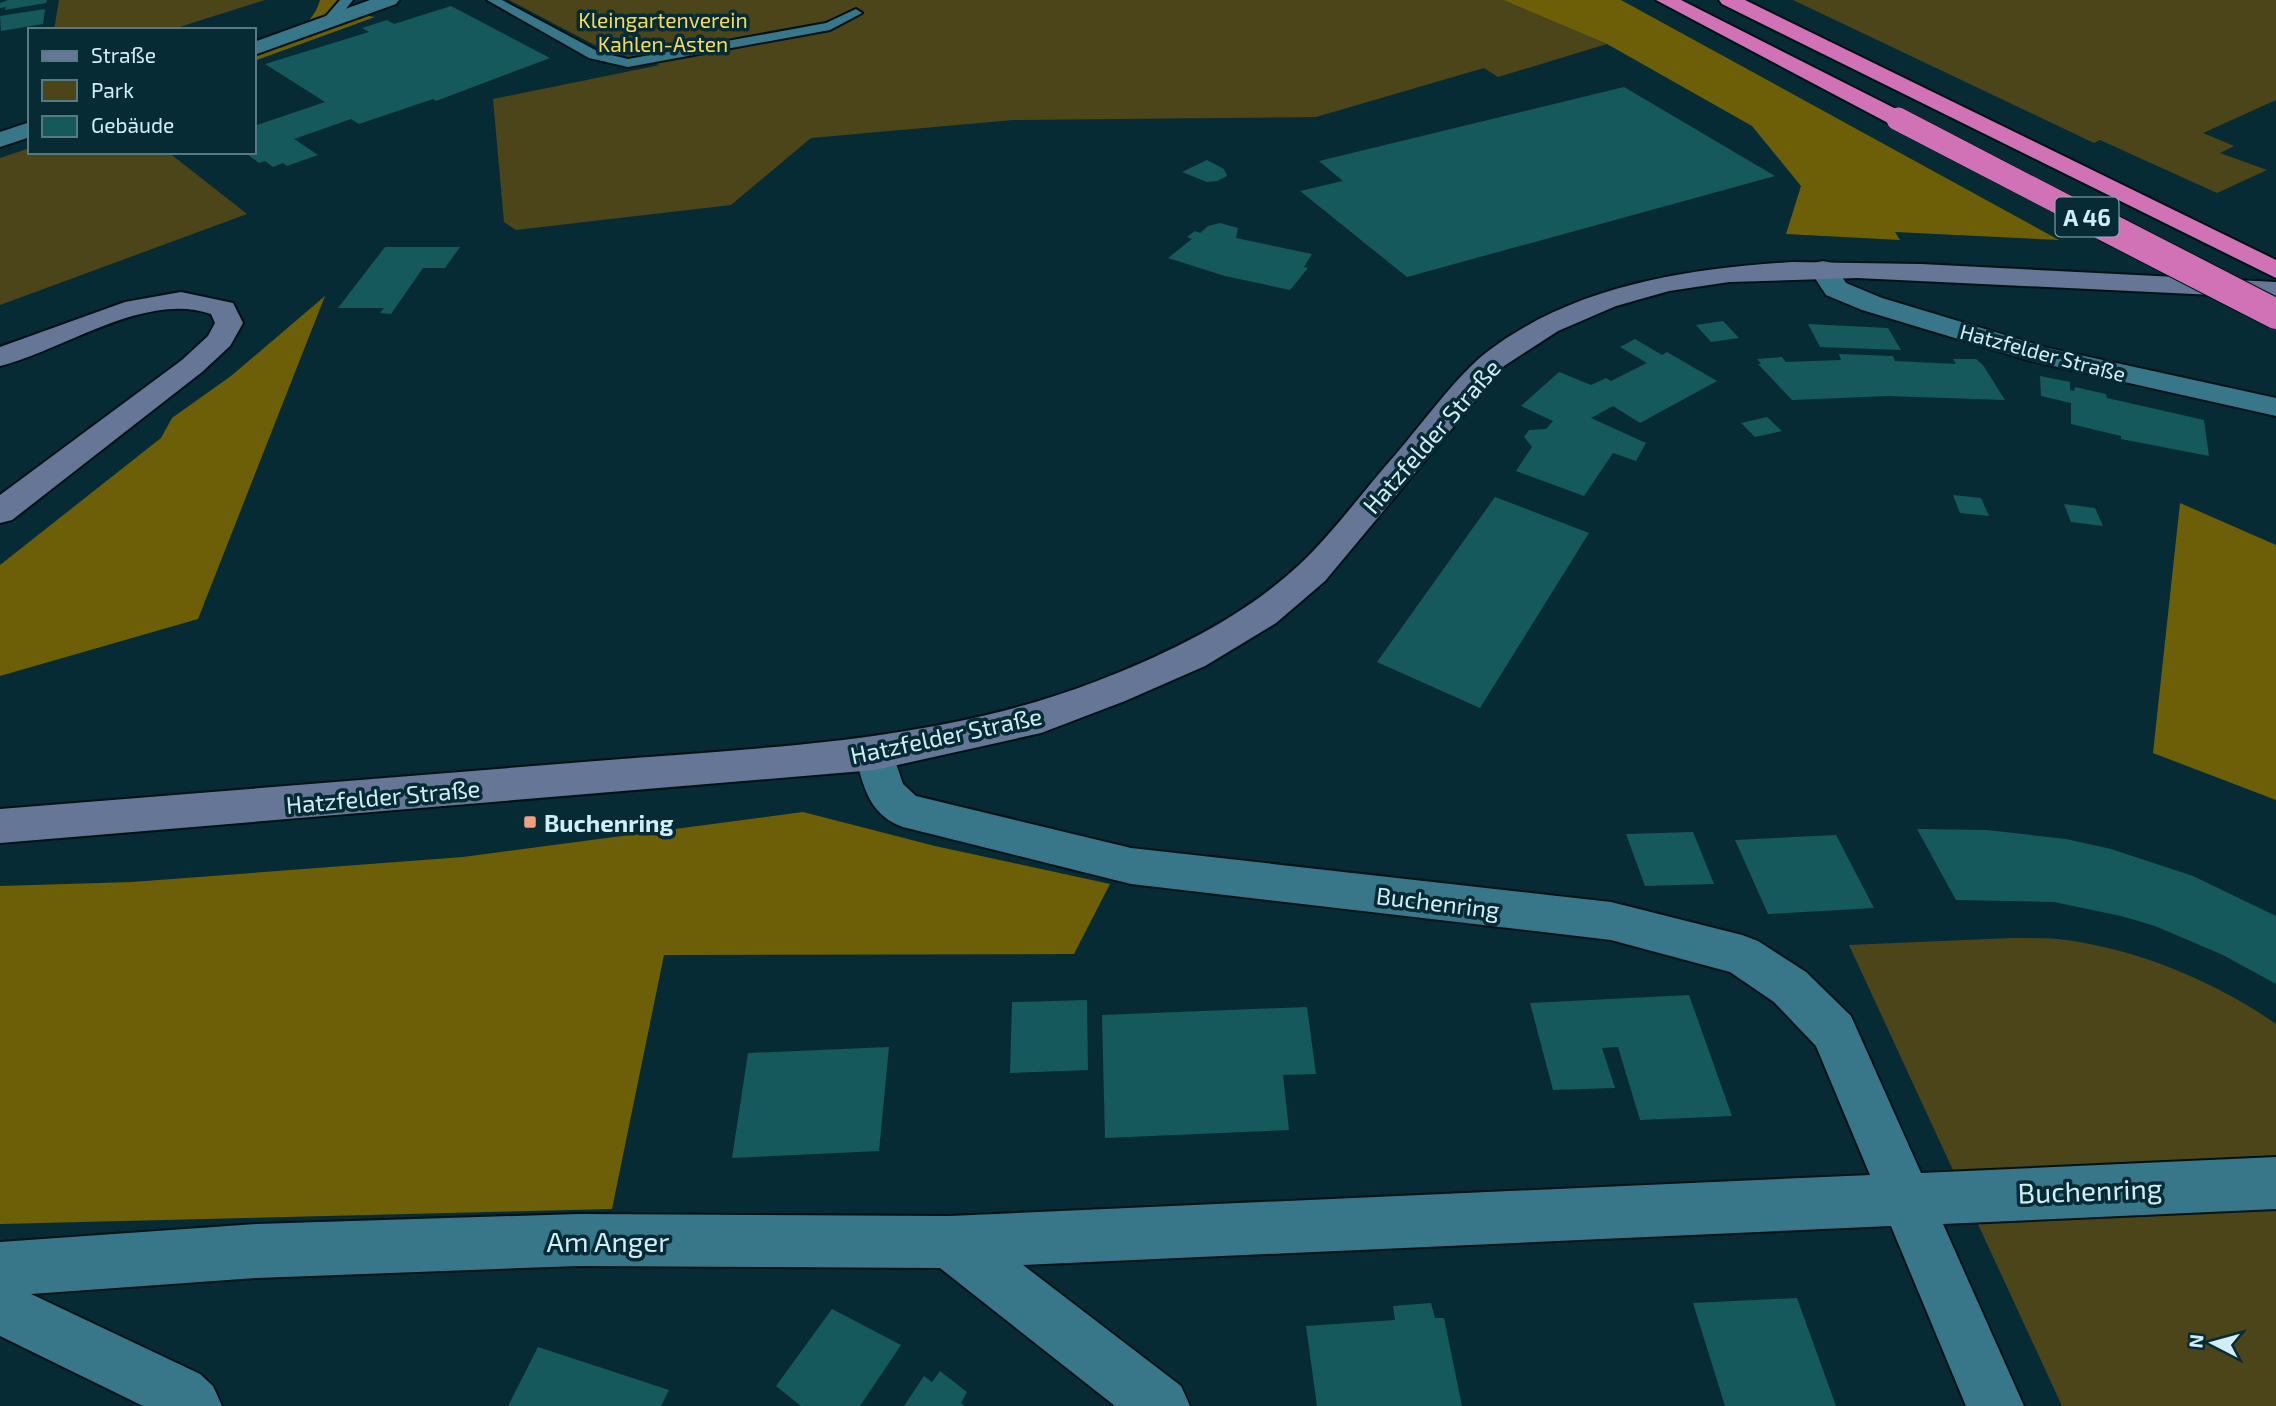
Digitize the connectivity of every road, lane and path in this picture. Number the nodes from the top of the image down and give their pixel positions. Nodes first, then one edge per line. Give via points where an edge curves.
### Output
1 (347, 0) edge
2 (389, 0) edge
3 (493, 0) edge
4 (1667, 0) edge
5 (1728, 0) edge
6 (856, 13) dead end
7 (327, 23) junction
8 (256, 48) edge
9 (28, 131) edge
10 (0, 140) edge
11 (2178, 222) junction
12 (2276, 258) edge
13 (1823, 269) junction
14 (2276, 270) edge
15 (2276, 290) edge
16 (2276, 314) edge
17 (0, 357) edge
18 (2276, 407) edge
19 (0, 512) edge
20 (875, 754) junction
21 (0, 826) edge
22 (2276, 1183) edge
23 (1904, 1198) junction
24 (949, 1242) junction
25 (0, 1269) edge
26 (0, 1307) edge
27 (193, 1406) edge
28 (1161, 1406) edge
29 (1995, 1406) edge

1 - 7 lane
2 - 7 street
3 - 6 lane via 594,55 628,63 818,29
4 - 16 highway, A 46, bridge
5 - 11 highway, A 46
7 - 8 street
9 - 10 street
11 - 12 highway, A 46
11 - 14 highway, A 46
13 - 15 main road, Hatzfelder Straße
13 - 18 street, Hatzfelder Straße via 1836,289 1885,308 2042,355
13 - 20 main road, Hatzfelder Straße via 1706,276 1638,288 1574,310 1525,336 1493,360 1313,572 1263,614 1192,656 1039,718
17 - 19 main road via 128,311 174,300 223,309 229,323 220,340 192,366
20 - 21 main road, Hatzfelder Straße
20 - 23 street, Buchenring via 885,792 903,810 1131,866 1611,921 1742,955 1790,987 1834,1031
22 - 23 street, Buchenring
23 - 24 street, Buchenring
23 - 29 street, Buchenring
24 - 25 street, Am Anger via 578,1240 257,1251
24 - 28 street
26 - 27 street via 180,1394

